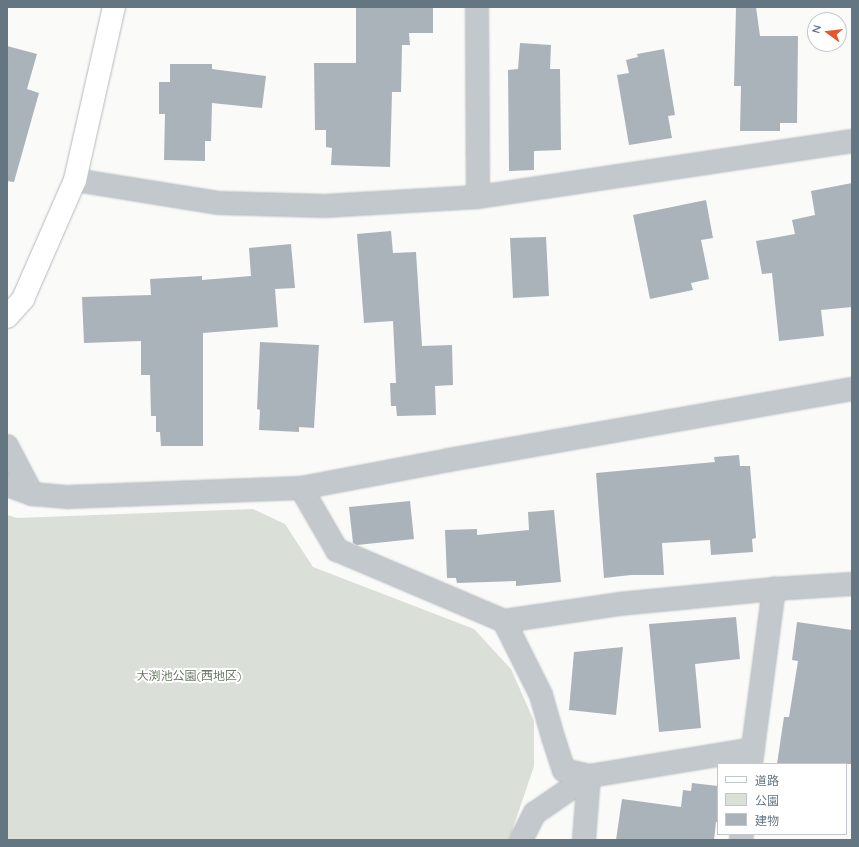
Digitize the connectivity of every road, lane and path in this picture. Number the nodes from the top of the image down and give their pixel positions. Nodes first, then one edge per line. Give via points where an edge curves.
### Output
1 (114, 7) edge
2 (477, 7) edge
3 (852, 141) edge
4 (75, 180) junction
5 (478, 197) junction
6 (7, 317) edge
7 (852, 389) edge
8 (7, 446) edge
9 (7, 485) edge
10 (301, 488) junction
11 (32, 494) junction
12 (852, 584) edge
13 (774, 589) junction
14 (504, 621) junction
15 (752, 756) edge
16 (589, 776) junction
17 (521, 840) edge
18 (584, 840) edge

1 - 4 street
2 - 5 street
3 - 5 street
4 - 5 street via 219,203 325,206
4 - 6 street via 23,299
7 - 10 street
8 - 11 street
9 - 11 street
10 - 11 street via 68,497
10 - 14 street via 337,550
12 - 13 street
13 - 14 street via 619,604
13 - 15 street
14 - 16 street via 541,695 564,770
15 - 16 street
16 - 17 street via 535,813
16 - 18 street

